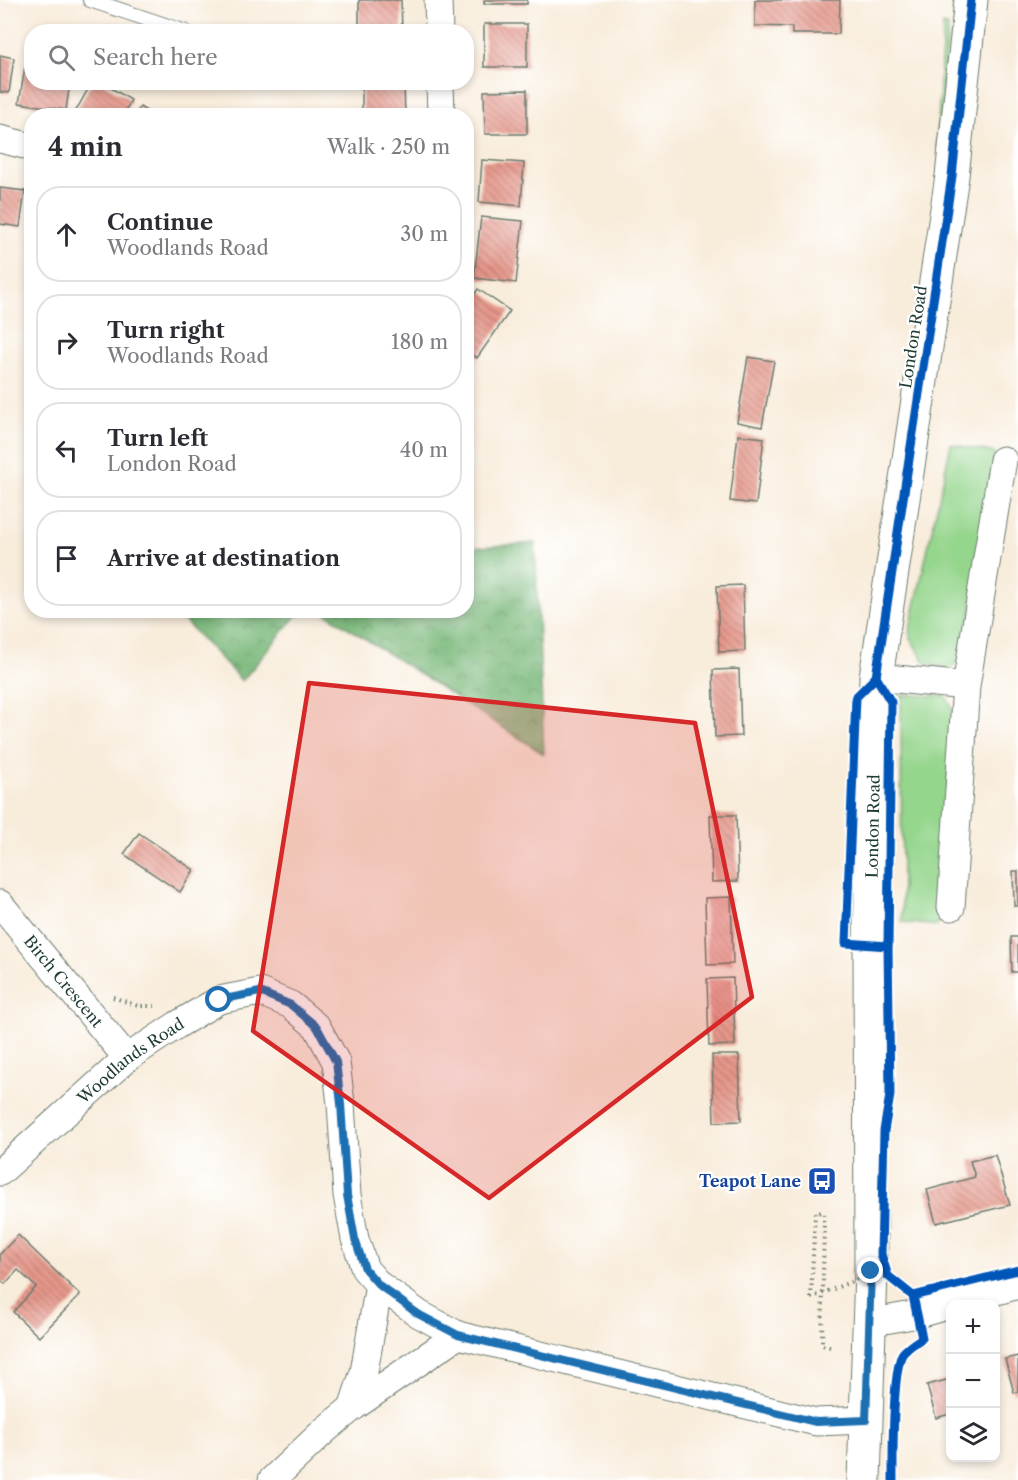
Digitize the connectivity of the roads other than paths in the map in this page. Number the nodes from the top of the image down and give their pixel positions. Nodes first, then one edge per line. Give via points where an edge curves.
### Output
1 (90, 0) edge
2 (438, 0) edge
3 (971, 0) edge
4 (162, 24) edge
5 (439, 24) edge
6 (440, 90) edge
7 (441, 108) edge
8 (0, 139) edge
9 (24, 145) edge
10 (1003, 460) dead end
11 (876, 677) junction
12 (966, 686) junction
13 (0, 904) edge
14 (951, 907) dead end
15 (127, 1058) junction
16 (0, 1172) edge
17 (379, 1285) junction
18 (1018, 1285) edge
19 (968, 1300) edge
20 (946, 1306) edge
21 (868, 1323) junction
22 (458, 1335) junction
23 (352, 1408) junction
24 (866, 1420) junction
25 (272, 1480) edge
26 (864, 1480) edge

1 - 4 lane
2 - 5 street
3 - 11 main road, London Road via 952,176
6 - 7 street
8 - 9 street
10 - 12 street
11 - 12 street
11 - 21 main road, London Road
12 - 14 street
13 - 15 street, Birch Crescent
15 - 16 street, Woodlands Road
15 - 17 street, Woodlands Road via 219,1000 260,992 291,1005 317,1027 336,1062 347,1195 355,1239 365,1269
17 - 22 street, Woodlands Road via 418,1314
17 - 23 street via 364,1372
18 - 19 street
20 - 21 street
21 - 24 main road, London Road
22 - 23 street
22 - 24 street, Woodlands Road via 816,1422
23 - 25 street
24 - 26 main road, London Road

